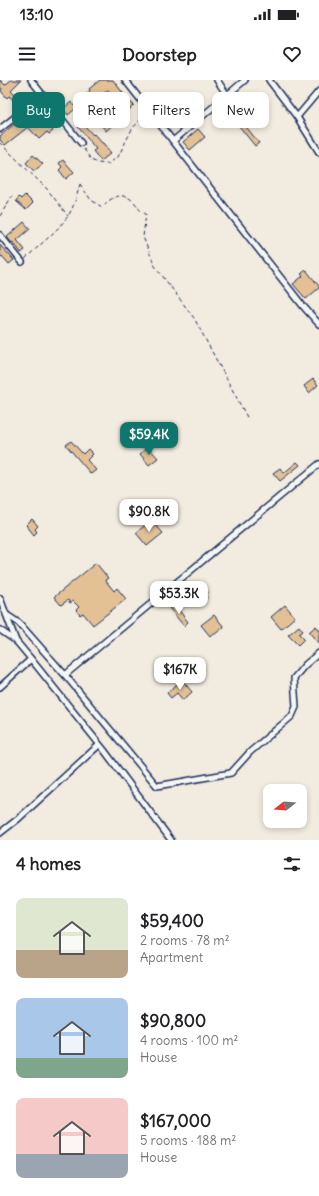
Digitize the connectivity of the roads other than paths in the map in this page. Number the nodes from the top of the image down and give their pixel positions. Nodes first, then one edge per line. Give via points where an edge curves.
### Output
1 (31, 80) edge
2 (125, 80) edge
3 (216, 80) edge
4 (246, 80) edge
5 (269, 80) edge
6 (319, 91) edge
7 (41, 92) edge
8 (225, 92) edge
9 (231, 92) edge
10 (212, 108) edge
11 (297, 117) junction
12 (12, 120) edge
13 (65, 123) edge
14 (0, 129) edge
15 (173, 141) junction
16 (81, 143) road end
17 (319, 152) edge
18 (0, 235) edge
19 (22, 262) road end
20 (319, 324) edge
21 (319, 464) edge
22 (0, 598) edge
23 (7, 615) junction
24 (0, 630) edge
25 (16, 641) junction
26 (319, 653) edge
27 (31, 659) junction
28 (65, 675) junction
29 (0, 687) edge
30 (99, 745) junction
31 (0, 833) edge
32 (171, 840) edge

1 - 7 street
2 - 15 street
3 - 8 street
4 - 9 street
5 - 11 street
6 - 11 street
10 - 15 street
11 - 17 street
12 - 14 street
13 - 16 street
15 - 20 street
18 - 19 street
21 - 28 street
22 - 23 street
23 - 25 street
23 - 28 street via 19,622
24 - 25 street
25 - 27 street
26 - 28 street via 294,678 296,708 292,716 250,752 231,773 157,786
27 - 29 street
27 - 30 street
30 - 31 street
30 - 32 street

